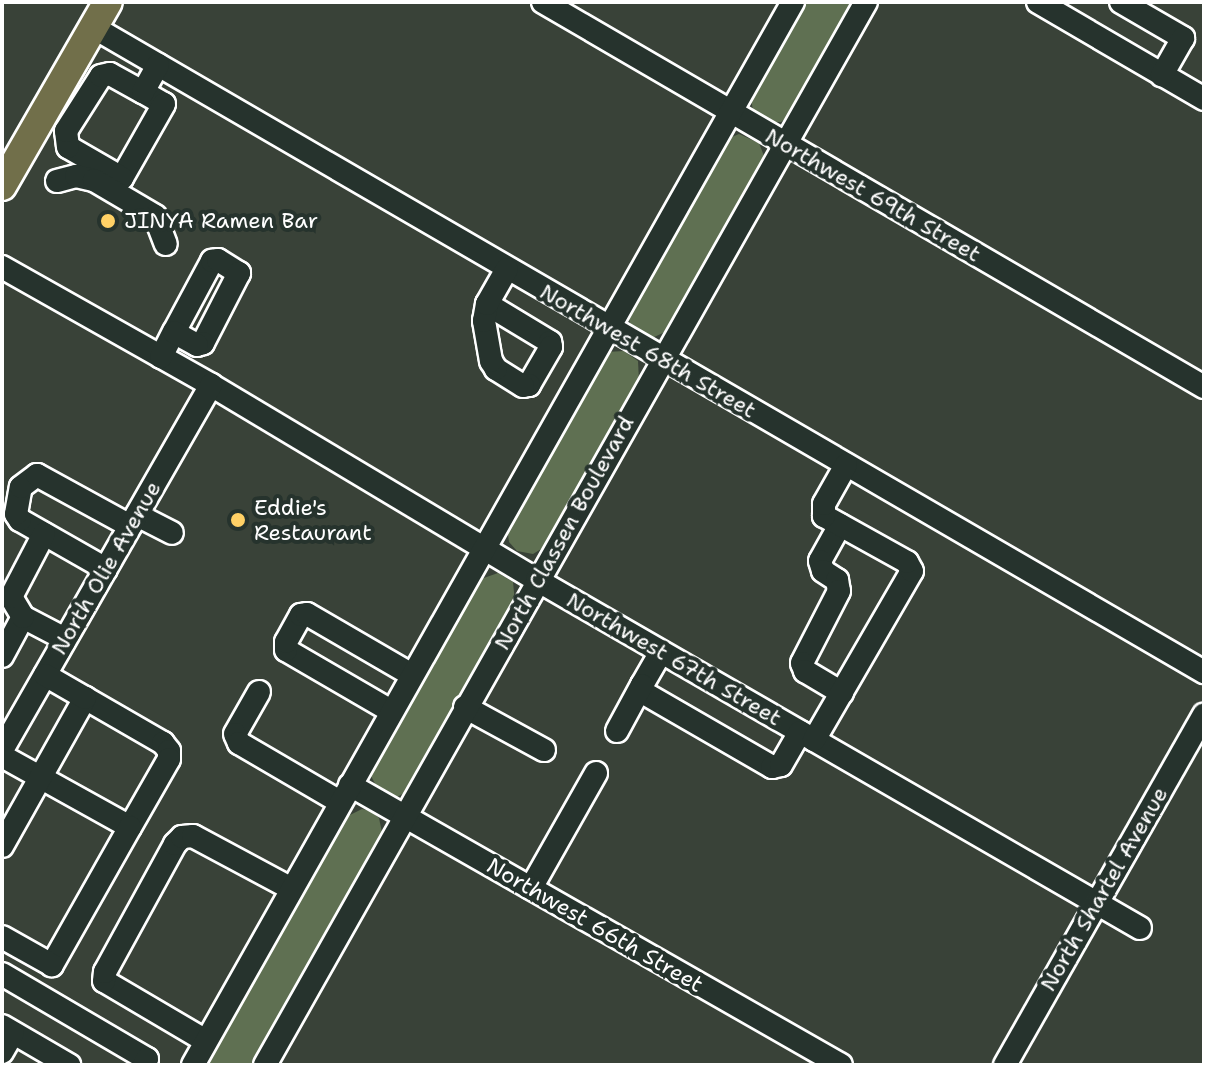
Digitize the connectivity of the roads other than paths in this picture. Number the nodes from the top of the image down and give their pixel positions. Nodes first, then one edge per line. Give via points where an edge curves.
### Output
1 (108, 2) edge
2 (543, 2) edge
3 (793, 2) edge
4 (866, 2) edge
5 (1038, 2) edge
6 (1121, 2) edge
7 (93, 27) junction
8 (158, 65) junction
9 (1162, 75) junction
10 (143, 92) junction
11 (1204, 99) edge
12 (731, 112) junction
13 (785, 145) junction
14 (5, 173) edge
15 (57, 181) dead end
16 (166, 244) dead end
17 (2, 267) edge
18 (507, 269) junction
19 (487, 304) dead end
20 (608, 328) junction
21 (174, 332) dead end
22 (161, 357) junction
23 (662, 358) junction
24 (211, 385) junction
25 (1204, 387) edge
26 (846, 465) junction
27 (9, 503) edge
28 (133, 520) junction
29 (840, 525) junction
30 (172, 533) dead end
31 (44, 534) junction
32 (483, 548) junction
33 (106, 569) junction
34 (537, 580) junction
35 (6, 597) edge
36 (23, 617) junction
37 (65, 639) junction
38 (661, 652) junction
39 (2, 656) edge
40 (1204, 672) edge
41 (45, 675) junction
42 (412, 675) junction
43 (642, 685) junction
44 (259, 692) dead end
45 (842, 693) junction
46 (85, 698) junction
47 (465, 707) junction
48 (391, 711) junction
49 (1204, 714) edge
50 (617, 731) dead end
51 (807, 736) junction
52 (544, 750) dead end
53 (2, 753) edge
54 (596, 773) dead end
55 (41, 777) junction
56 (345, 794) junction
57 (403, 817) junction
58 (130, 827) junction
59 (2, 846) edge
60 (531, 888) junction
61 (292, 889) junction
62 (1096, 903) junction
63 (1140, 928) dead end
64 (2, 937) edge
65 (2, 974) edge
66 (6, 1037) edge
67 (206, 1041) junction
68 (69, 1065) edge
69 (144, 1065) edge
70 (193, 1065) edge
71 (265, 1065) edge
72 (841, 1065) edge
73 (1005, 1065) edge

1 - 7 main road
2 - 12 street, Northwest 69th Street
3 - 12 street
4 - 13 street, North Classen Boulevard
5 - 9 street
6 - 9 street via 1183,38
7 - 8 street, Northwest 68th Street
7 - 14 main road
8 - 10 street
8 - 18 street, Northwest 68th Street
9 - 11 street
10 - 10 street via 110,74 101,76 66,131 68,147 122,178 164,104
12 - 13 street, Northwest 69th Street
12 - 20 street
13 - 23 street, North Classen Boulevard
13 - 25 street, Northwest 69th Street
15 - 16 street via 76,176 94,180 155,216
17 - 22 street, Northwest 67th Street
18 - 19 street
18 - 20 street, Northwest 68th Street
20 - 23 street, Northwest 68th Street
20 - 32 street
21 - 22 street
22 - 24 street, Northwest 67th Street
23 - 26 street, Northwest 68th Street
23 - 34 street, North Classen Boulevard
24 - 28 street, North Olie Avenue
24 - 32 street, Northwest 67th Street
26 - 29 street via 822,511
26 - 40 street, Northwest 68th Street
27 - 28 street via 37,475
27 - 31 street via 20,520
28 - 30 street
28 - 33 street, North Olie Avenue
29 - 45 street via 820,561 823,571 837,580 839,591 802,663 805,671
29 - 45 street via 907,562 912,571
31 - 33 street
31 - 35 street
32 - 34 street, Northwest 67th Street
32 - 42 street
33 - 37 street, North Olie Avenue
34 - 38 street, Northwest 67th Street
34 - 47 street, North Classen Boulevard
35 - 36 street
36 - 37 street
36 - 39 street
37 - 41 street, North Olie Avenue
38 - 43 street
38 - 51 street, Northwest 67th Street
41 - 46 street
41 - 53 street, North Olie Avenue
42 - 48 street
42 - 48 street via 301,615 286,650
43 - 50 street
43 - 51 street via 644,693 772,767 781,765
44 - 56 street, Northwest 66th Street via 235,734 239,743
45 - 51 street
46 - 55 street
46 - 58 street via 169,751
47 - 52 street
47 - 57 street, North Classen Boulevard
48 - 56 street
49 - 62 street, North Shartel Avenue
51 - 62 street, Northwest 67th Street
53 - 55 street
54 - 60 street
55 - 58 street
55 - 59 street
56 - 57 street, Northwest 66th Street
56 - 61 street
57 - 60 street, Northwest 66th Street
57 - 71 street, North Classen Boulevard
58 - 64 street via 52,965
60 - 72 street, Northwest 66th Street
61 - 67 street
61 - 67 street via 193,836 175,844 104,981
62 - 63 street, Northwest 67th Street
62 - 73 street, North Shartel Avenue
65 - 69 street via 147,1059
66 - 68 street
67 - 70 street

